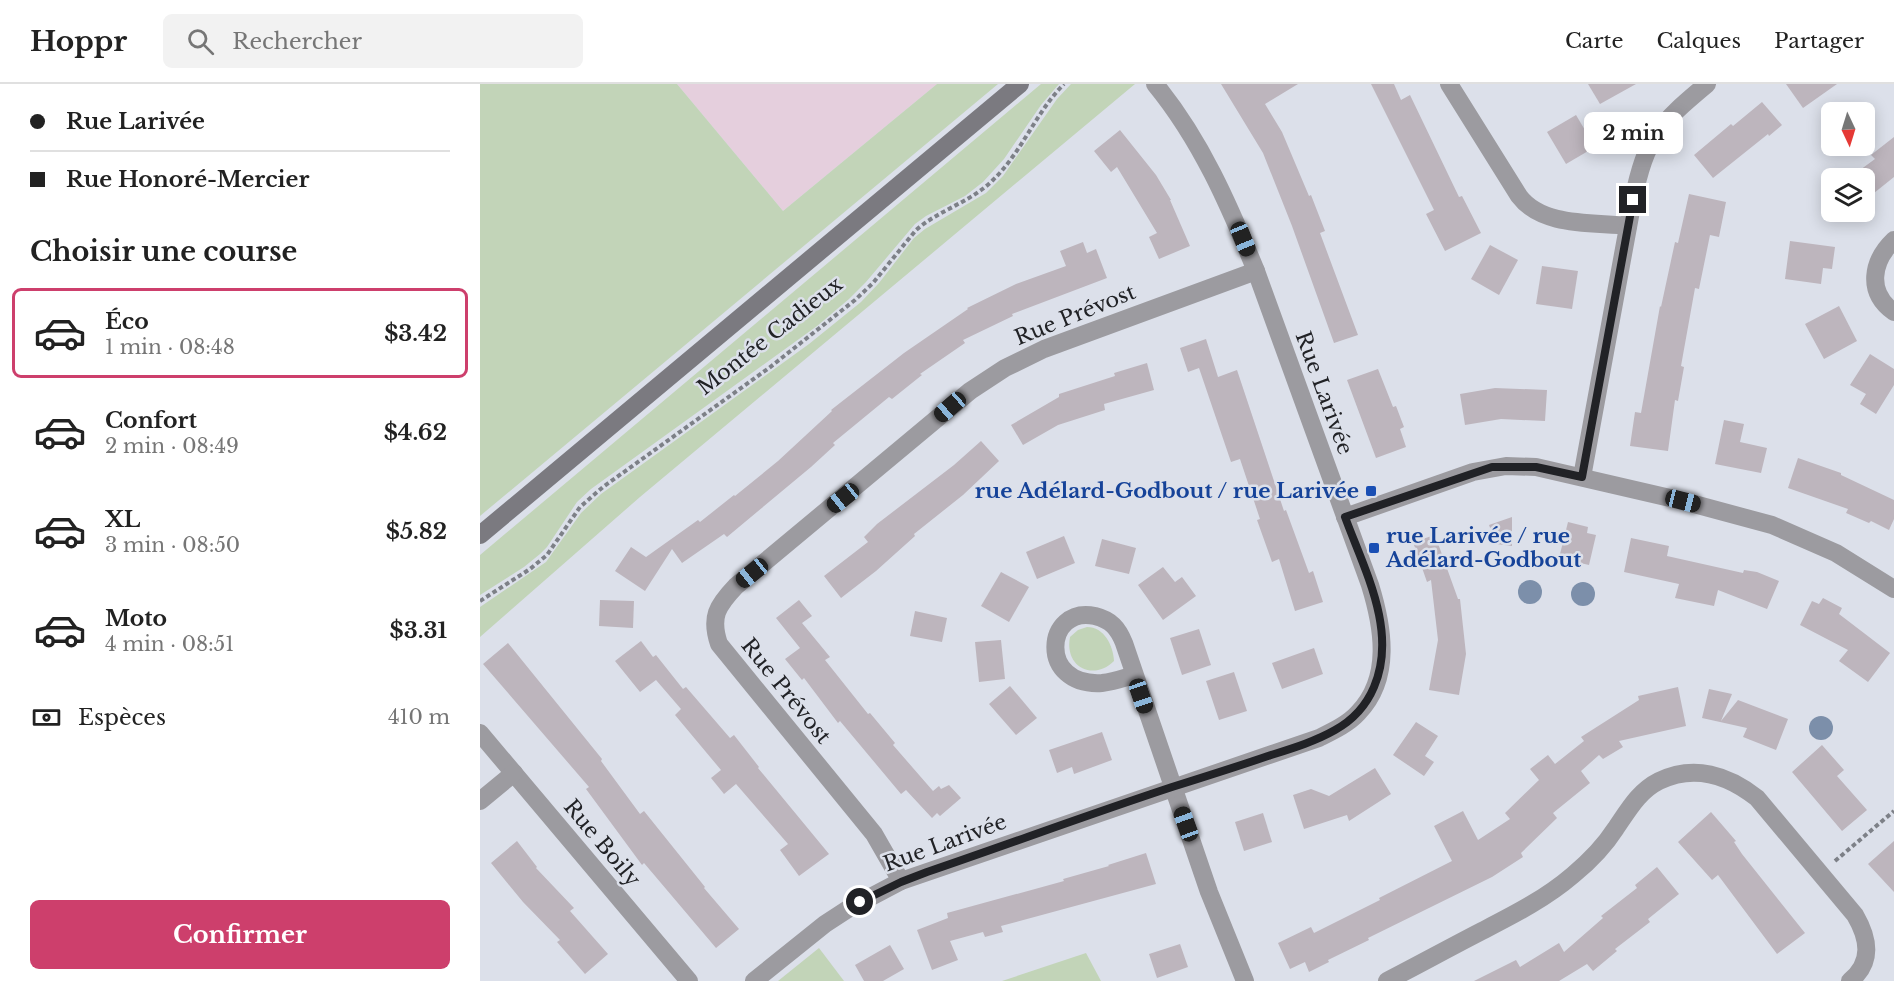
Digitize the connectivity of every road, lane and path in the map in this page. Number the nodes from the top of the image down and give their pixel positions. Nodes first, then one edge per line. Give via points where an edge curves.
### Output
1 (1020, 84) edge
2 (1064, 84) edge
3 (1155, 84) edge
4 (1449, 84) edge
5 (1707, 84) edge
6 (1628, 226) junction
7 (1894, 240) edge
8 (1256, 272) junction
9 (1894, 312) edge
10 (1582, 477) junction
11 (1345, 517) junction
12 (480, 535) edge
13 (1894, 589) edge
14 (480, 601) edge
15 (1134, 675) junction
16 (480, 733) edge
17 (514, 773) junction
18 (1173, 787) junction
19 (480, 801) edge
20 (1894, 811) edge
21 (1832, 863) dead end
22 (901, 882) junction
23 (689, 981) edge
24 (754, 981) edge
25 (1245, 981) edge
26 (1387, 981) edge
27 (1850, 981) edge

1 - 12 street, Montée Cadieux
2 - 14 path, Montée Cadieux via 1007,164 983,190 924,222 855,300 769,368 603,486 580,507 547,555
3 - 8 street, Rue Larivée via 1201,149
4 - 6 street via 1530,208 1556,219
5 - 6 street via 1655,134 1640,169
6 - 10 street
7 - 9 street via 1878,260 1875,276 1881,299
8 - 11 street, Rue Larivée
8 - 22 street, Rue Prévost via 1044,349 987,379 736,586 719,606 714,625 723,651 874,834
10 - 11 street via 1536,467 1492,467
10 - 13 street via 1772,525 1836,553
11 - 18 street, Rue Larivée via 1377,607 1382,635 1382,660 1366,703 1349,721 1319,738
15 - 15 street via 1114,625 1083,615 1063,624 1056,649 1066,674 1100,683
15 - 18 street
16 - 17 street, Rue Boily
17 - 19 street
17 - 23 street, Rue Boily
18 - 22 street, Rue Larivée
18 - 25 street
20 - 21 path
22 - 24 street, Rue Larivée via 825,924
26 - 27 street via 1540,901 1589,861 1648,788 1672,776 1695,773 1720,776 1757,798 1855,915 1868,948 1861,969

